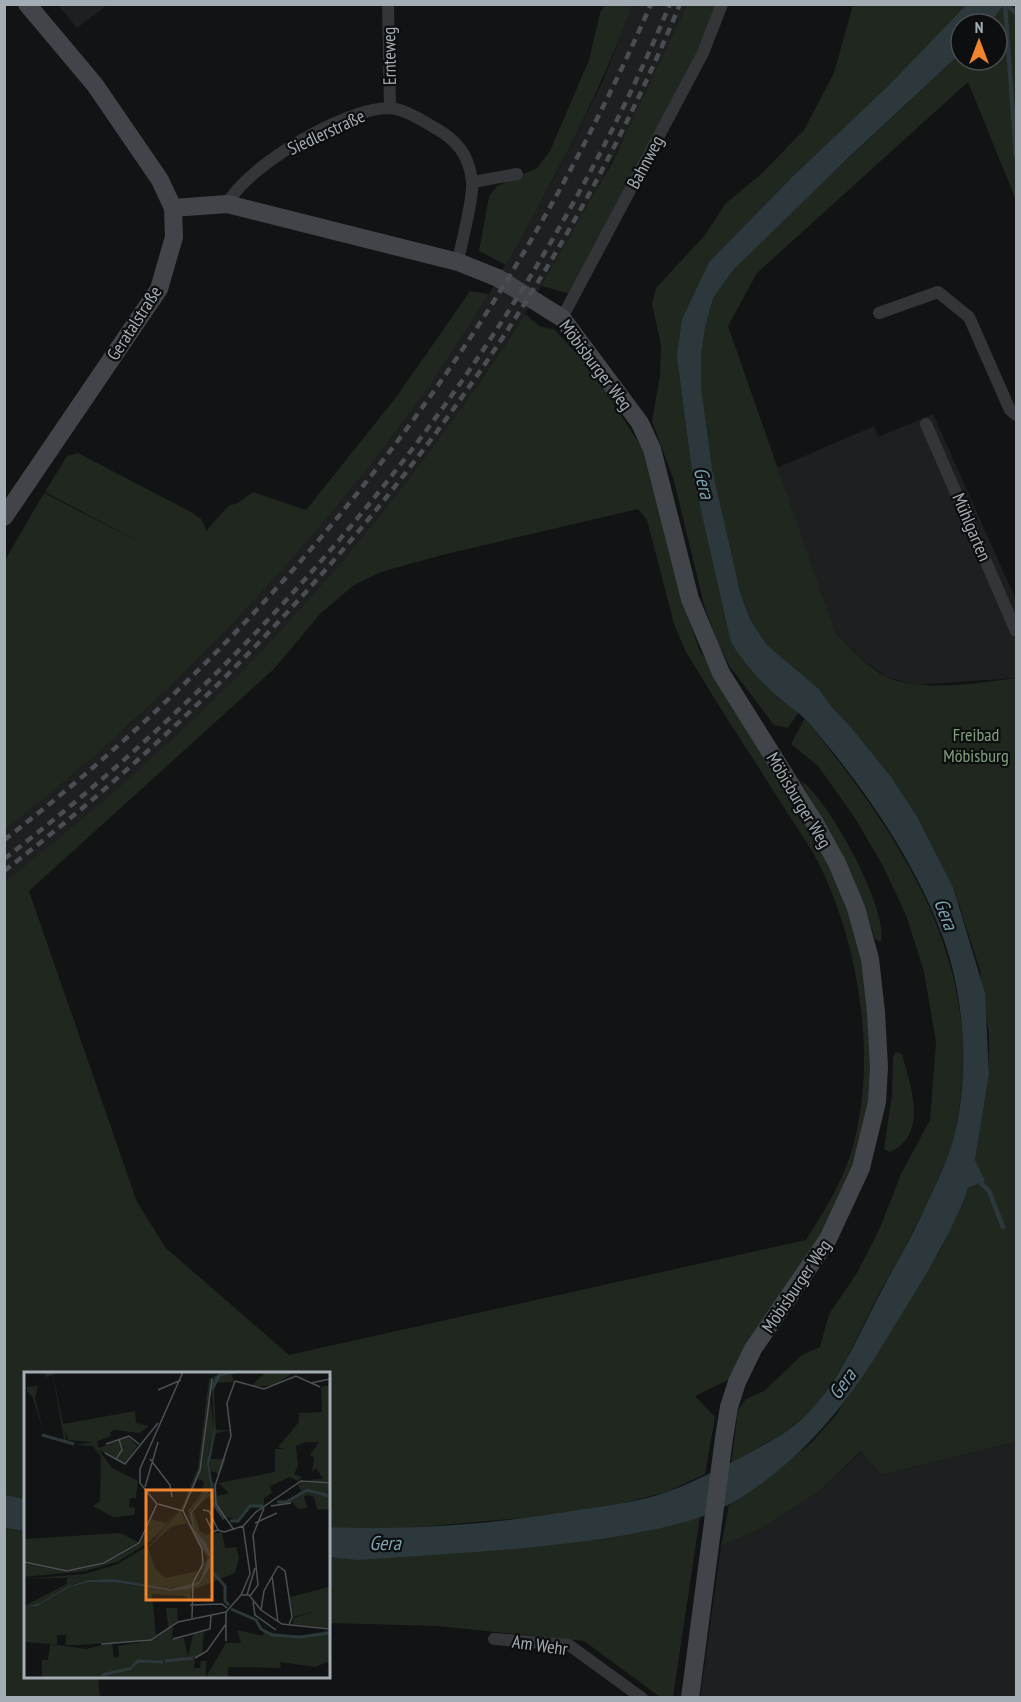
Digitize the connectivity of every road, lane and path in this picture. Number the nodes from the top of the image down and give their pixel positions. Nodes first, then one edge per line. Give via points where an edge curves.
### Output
1 (27, 4) edge
2 (388, 4) edge
3 (722, 4) edge
4 (390, 108) junction
5 (517, 174) dead end
6 (473, 182) junction
7 (227, 204) junction
8 (173, 208) junction
9 (458, 262) junction
10 (879, 313) dead end
11 (562, 318) junction
12 (1017, 415) edge
13 (926, 424) dead end
14 (4, 517) edge
15 (1017, 631) edge
16 (494, 1639) dead end
17 (642, 1698) edge
18 (690, 1698) edge

1 - 8 street, Geratalstraße via 121,120 160,180
2 - 4 street, Ernteweg
3 - 11 street, Bahnweg via 703,53
4 - 6 street, Siedlerstraße via 452,137 460,145
4 - 7 street, Siedlerstraße via 361,113 287,149 234,192
5 - 6 street
6 - 9 street, Siedlerstraße
7 - 8 street, Möbisburger Weg
7 - 9 street, Möbisburger Weg
8 - 14 street, Geratalstraße via 174,237 159,289
9 - 11 street, Möbisburger Weg via 498,278
10 - 12 street via 938,292 969,317 1010,410
11 - 18 street, Möbisburger Weg via 640,423 652,449 690,598 721,673 816,825 856,908 870,959 876,1012 879,1078 861,1168 828,1239 753,1349 729,1407
13 - 15 street, Mühlgarten
16 - 17 street, Am Wehr via 569,1645

